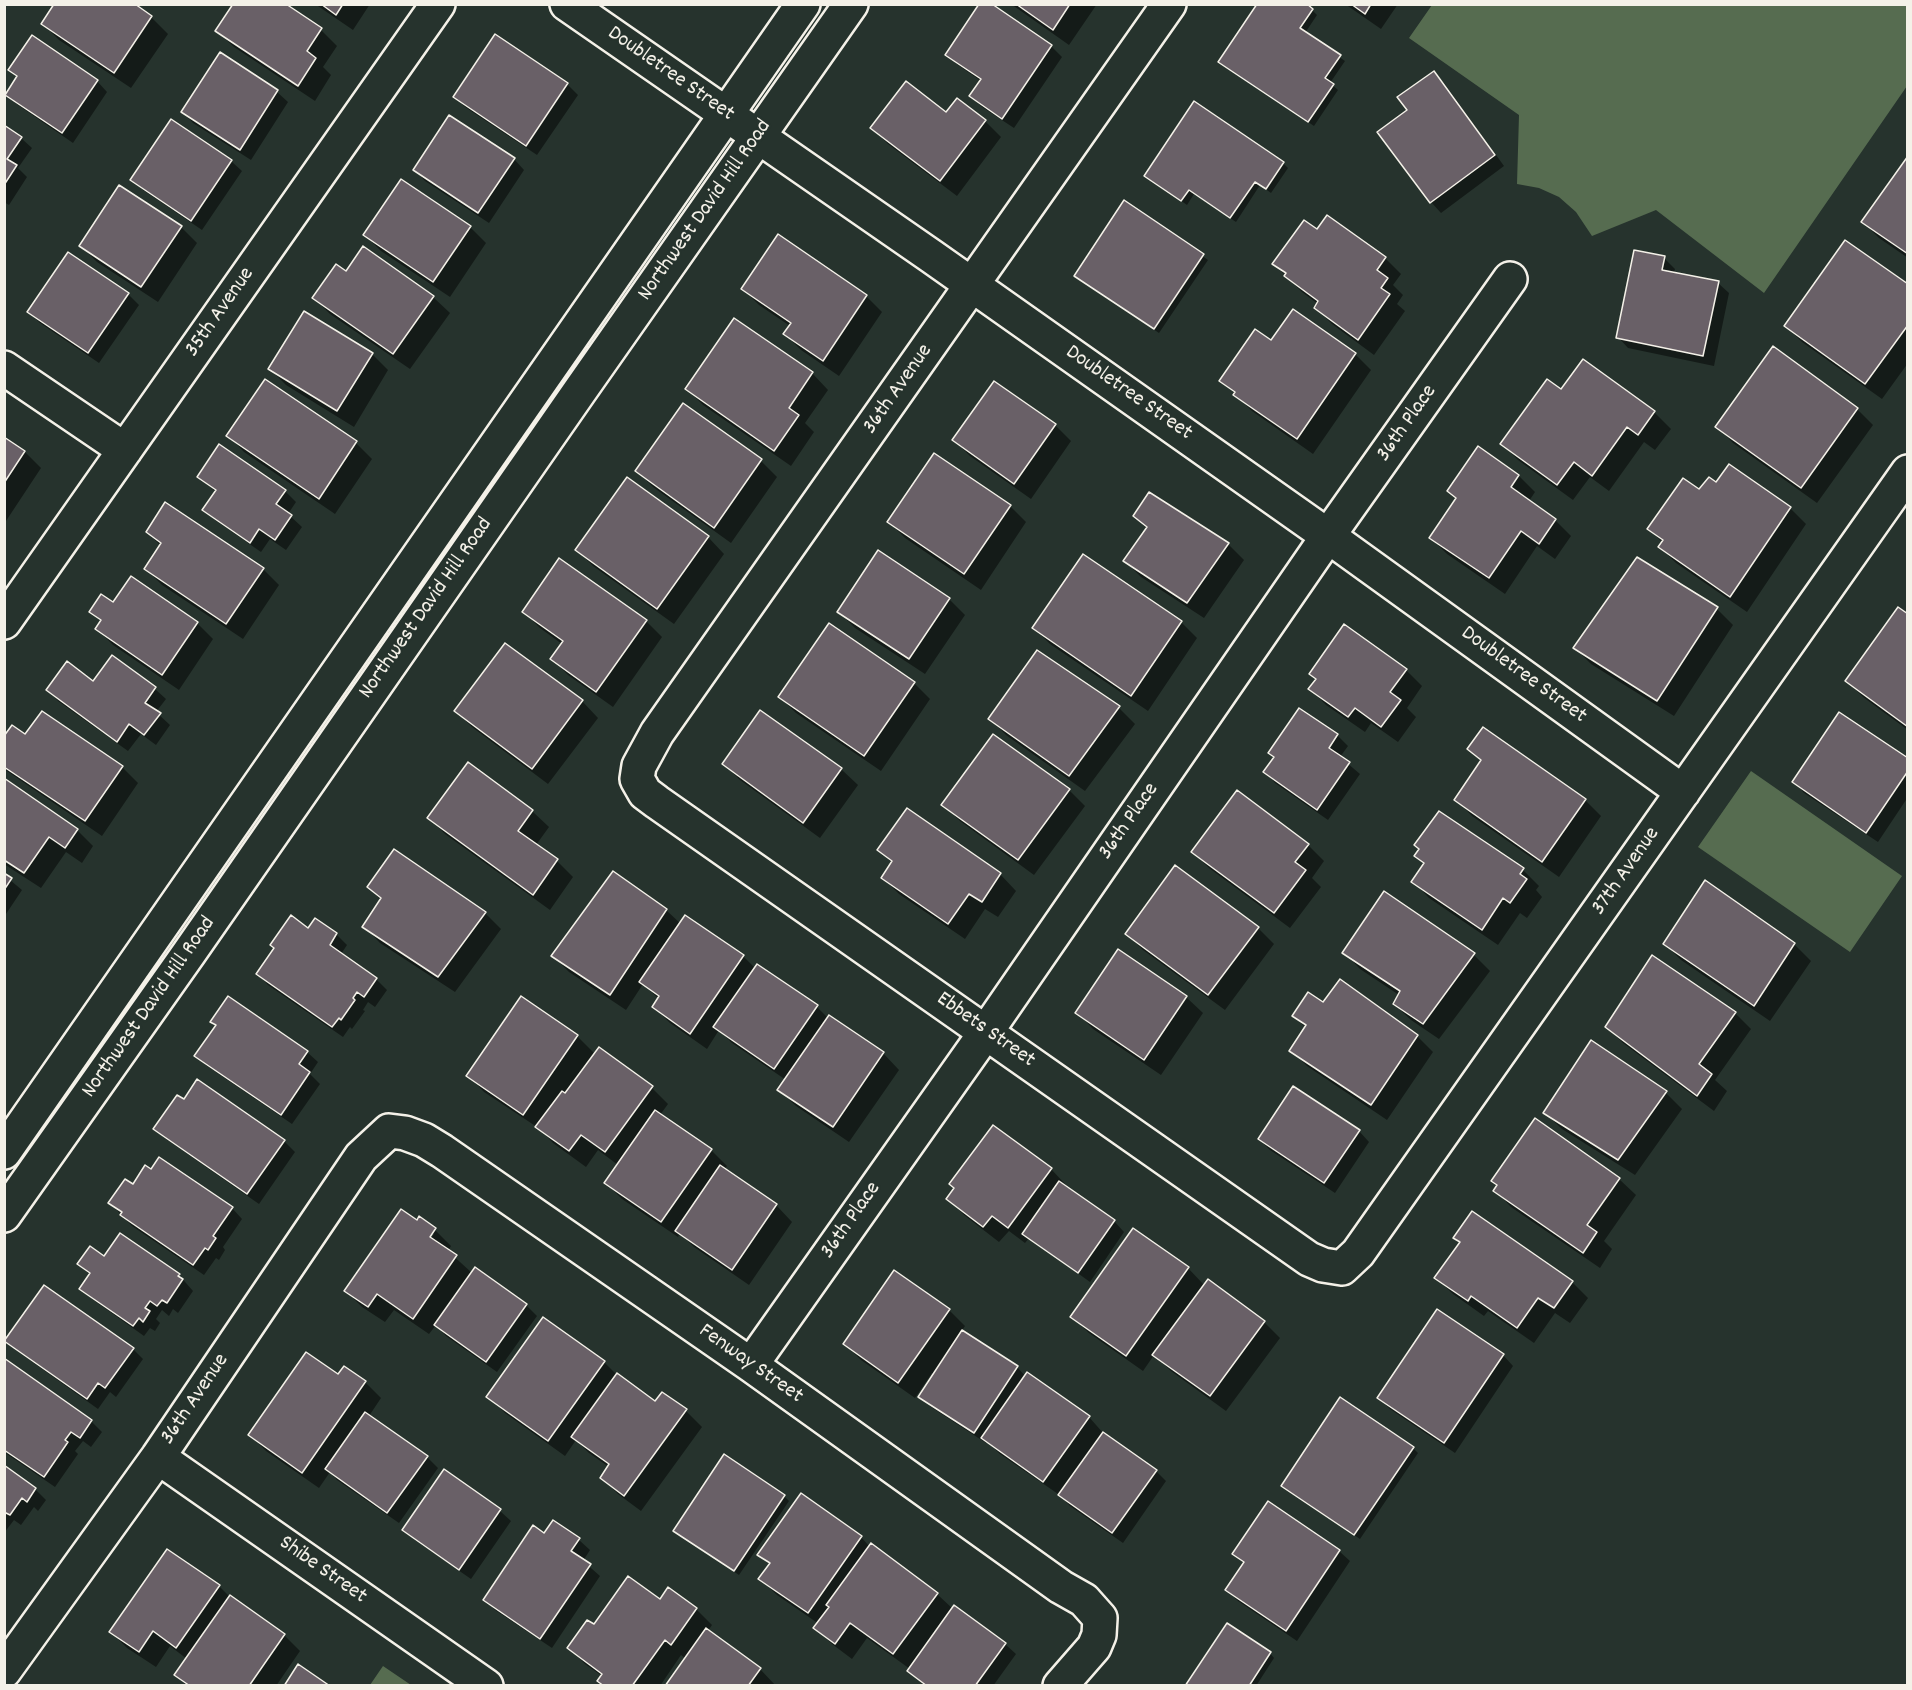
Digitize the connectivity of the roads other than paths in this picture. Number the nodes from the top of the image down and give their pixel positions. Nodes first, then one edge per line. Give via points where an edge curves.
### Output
1 (438, 4) edge
2 (567, 4) edge
3 (803, 4) edge
4 (851, 4) edge
5 (1169, 4) edge
6 (726, 114) junction
7 (759, 137) junction
8 (1510, 279) dead end
9 (973, 285) junction
10 (4, 368) edge
11 (125, 450) junction
12 (1908, 472) edge
13 (1328, 536) junction
14 (4, 622) edge
15 (637, 779) joint
16 (1683, 792) junction
17 (986, 1032) junction
18 (389, 1131) joint
19 (4, 1152) edge
20 (4, 1215) edge
21 (1342, 1268) joint
22 (751, 1365) junction
23 (158, 1457) junction
24 (4, 1671) edge
25 (486, 1686) edge
26 (1060, 1686) edge

1 - 11 street, 35th Avenue
2 - 6 street, Doubletree Street
3 - 6 street, Northwest David Hill Road
4 - 7 street, Northwest David Hill Road
5 - 9 street, 36th Avenue
6 - 7 street, Doubletree Street
6 - 19 street, Northwest David Hill Road
7 - 9 street, Doubletree Street
7 - 20 street, Northwest David Hill Road
8 - 13 street, 36th Place
9 - 13 street, Doubletree Street
9 - 15 street, 36th Avenue via 657,733 639,766
10 - 11 street
11 - 14 street, 35th Avenue
12 - 16 street, 37th Avenue
13 - 16 street, Doubletree Street
13 - 17 street, 36th Place
15 - 17 street, Ebbets Street via 645,793 657,802
16 - 21 street, 37th Avenue via 1358,1253
17 - 21 street, Ebbets Street via 1309,1259
17 - 22 street, 36th Place
18 - 22 street, Fenway Street via 405,1133 442,1150
18 - 23 street, 36th Avenue via 361,1157
22 - 26 street, Fenway Street via 1084,1600 1100,1618 1099,1635 1094,1647
23 - 24 street, 36th Avenue
23 - 25 street, Shibe Street

